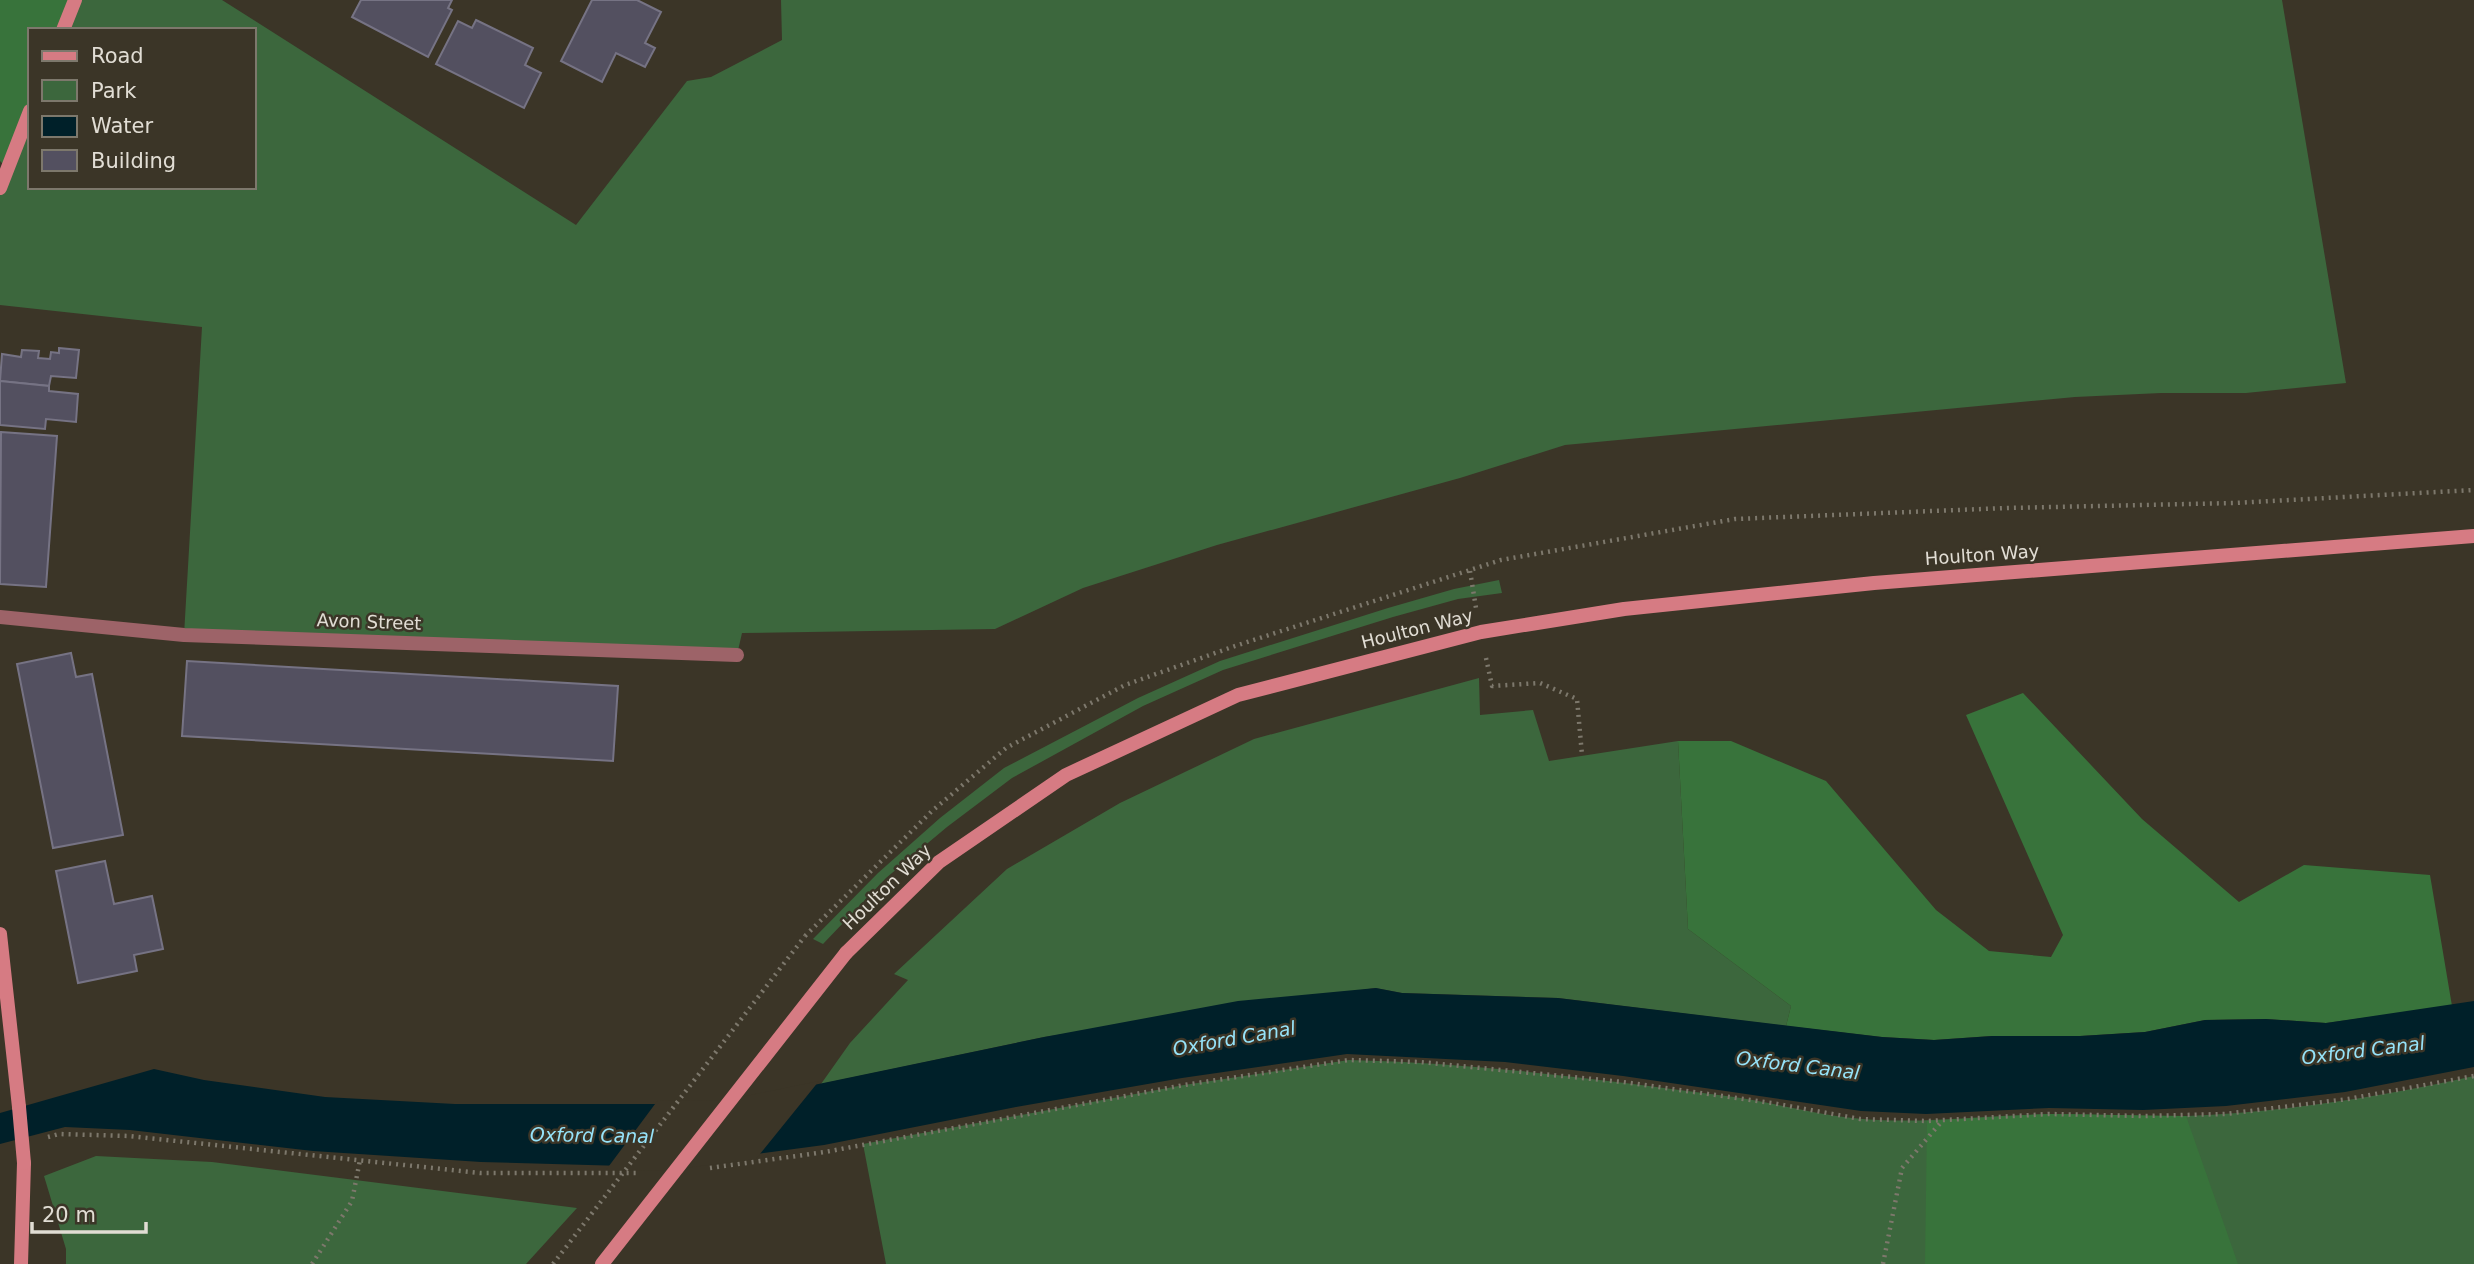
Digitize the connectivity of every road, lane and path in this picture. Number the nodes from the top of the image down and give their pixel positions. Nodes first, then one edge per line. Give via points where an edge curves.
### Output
1 (75, 0) edge
2 (64, 28) edge
3 (28, 116) edge
4 (0, 188) edge
5 (2474, 536) edge
6 (1470, 571) dead end
7 (0, 617) edge
8 (1480, 632) junction
9 (737, 655) dead end
10 (1582, 755) dead end
11 (0, 934) edge
12 (805, 936) dead end
13 (2, 960) edge
14 (2474, 1076) edge
15 (1942, 1120) junction
16 (47, 1137) dead end
17 (360, 1160) junction
18 (699, 1169) dead end
19 (647, 1173) dead end
20 (21, 1264) edge
21 (312, 1264) edge
22 (553, 1264) edge
23 (602, 1264) edge
24 (1883, 1264) edge

1 - 2 street
3 - 4 street
5 - 8 street, Houlton Way via 1874,583 1624,609
6 - 8 path
7 - 9 street, Avon Street via 184,635
8 - 10 path via 1492,686 1540,683 1577,699
8 - 23 street, Houlton Way, bridge via 1238,695 1066,775 939,862 846,953
11 - 13 street
12 - 22 path, bridge
13 - 20 street, bridge via 24,1163
14 - 15 path via 2348,1099 2225,1114 2049,1114
15 - 18 path via 1860,1119 1623,1082 1420,1062 1349,1060 1172,1087 825,1152
15 - 24 path via 1902,1168
16 - 17 path via 129,1136
17 - 19 path via 480,1173
17 - 21 path via 352,1201

